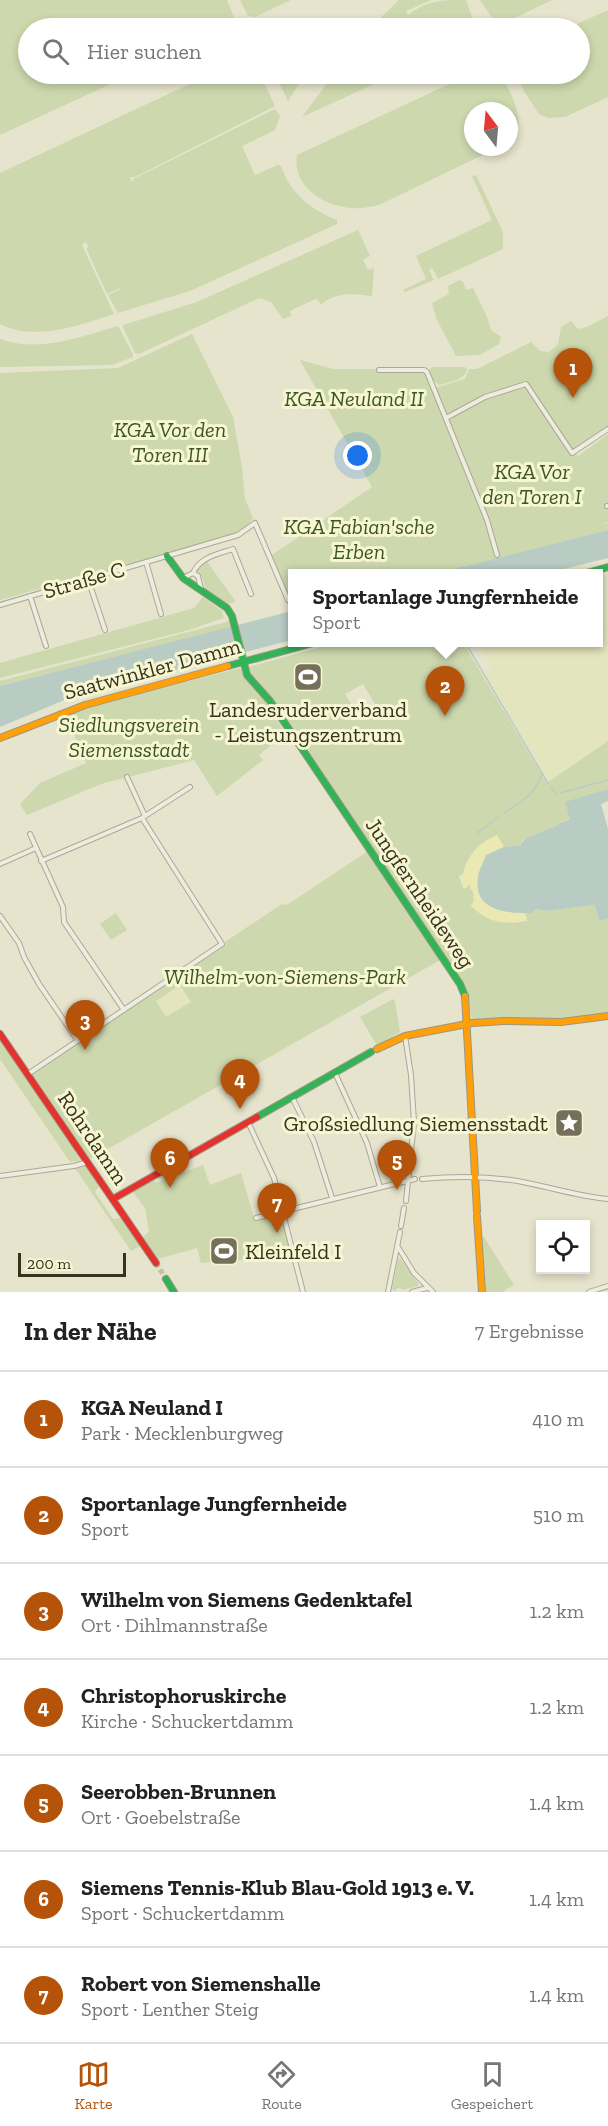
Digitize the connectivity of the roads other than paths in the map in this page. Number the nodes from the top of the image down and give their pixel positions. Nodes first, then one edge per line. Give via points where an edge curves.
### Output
1 (379, 370) dead end
2 (446, 418) junction
3 (608, 429) edge
4 (496, 555) dead end
5 (167, 556) junction
6 (146, 562) junction
7 (194, 573) junction
8 (183, 578) junction
9 (88, 579) junction
10 (201, 590) junction
11 (251, 594) dead end
12 (30, 596) junction
13 (288, 600) edge
14 (0, 605) edge
15 (160, 614) dead end
16 (105, 630) dead end
17 (46, 646) dead end
18 (298, 647) edge
19 (243, 661) junction
20 (0, 738) edge
21 (128, 777) dead end
22 (190, 787) dead end
23 (143, 817) junction
24 (30, 834) dead end
25 (36, 848) junction
26 (41, 861) junction
27 (0, 864) edge
28 (0, 916) edge
29 (124, 1010) junction
30 (608, 1016) edge
31 (468, 1024) junction
32 (0, 1034) edge
33 (405, 1036) junction
34 (78, 1041) junction
35 (335, 1073) junction
36 (28, 1074) junction
37 (292, 1097) junction
38 (248, 1122) junction
39 (88, 1162) junction
40 (0, 1176) edge
41 (475, 1176) junction
42 (416, 1179) dead end
43 (422, 1179) dead end
44 (408, 1181) junction
45 (380, 1187) junction
46 (332, 1198) junction
47 (608, 1198) edge
48 (113, 1199) junction
49 (406, 1201) dead end
50 (404, 1208) dead end
51 (283, 1210) junction
52 (256, 1218) dead end
53 (401, 1226) dead end
54 (400, 1232) dead end
55 (397, 1246) junction
56 (156, 1263) tunnel mouth
57 (166, 1279) tunnel mouth
58 (608, 1286) edge
59 (427, 1288) junction
60 (174, 1292) edge
61 (303, 1292) edge
62 (388, 1292) edge
63 (412, 1292) edge
64 (433, 1292) edge
65 (482, 1292) edge
66 (589, 1292) edge

1 - 2 street via 427,372
2 - 3 street via 485,397 526,384 573,453
2 - 4 street via 487,520
5 - 6 street, Straße C
5 - 8 street
5 - 13 street, Straße C via 238,535 255,523
6 - 9 street, Straße C
6 - 15 street
7 - 8 street
7 - 10 street
7 - 11 street via 206,558 233,549
8 - 10 street
9 - 12 street, Straße C
9 - 16 street
10 - 19 street, Jungfernheideweg via 231,614
12 - 14 street, Straße C
12 - 17 street
18 - 19 street, Saatwinkler Damm
19 - 20 street, Saatwinkler Damm via 85,705
19 - 31 street, Jungfernheideweg via 251,680 270,701 455,975 464,993
21 - 23 street
22 - 23 street
23 - 26 street
23 - 29 street via 222,944
24 - 25 street
25 - 26 street
25 - 27 street
26 - 29 street via 63,907 64,922
28 - 34 street
29 - 34 street
30 - 31 street via 561,1022
31 - 33 street
31 - 41 street, Jungfernheideweg
32 - 36 street, Rohrdamm
33 - 35 street
33 - 44 street via 414,1122
34 - 36 street
35 - 37 street
35 - 45 street via 367,1143
36 - 39 street, Rohrdamm
37 - 38 street
37 - 46 street via 314,1142
38 - 48 street
38 - 51 street via 268,1163
39 - 40 street
39 - 48 street, Rohrdamm
41 - 43 street
41 - 47 street
41 - 65 street, Jungfernheideweg
42 - 44 street
44 - 45 street
44 - 49 street
45 - 46 street
46 - 51 street
48 - 56 street, Rohrdamm
50 - 53 street
51 - 52 street
51 - 61 street
54 - 55 street
55 - 59 street
55 - 62 street
57 - 60 street
58 - 66 street
59 - 63 street
59 - 64 street

